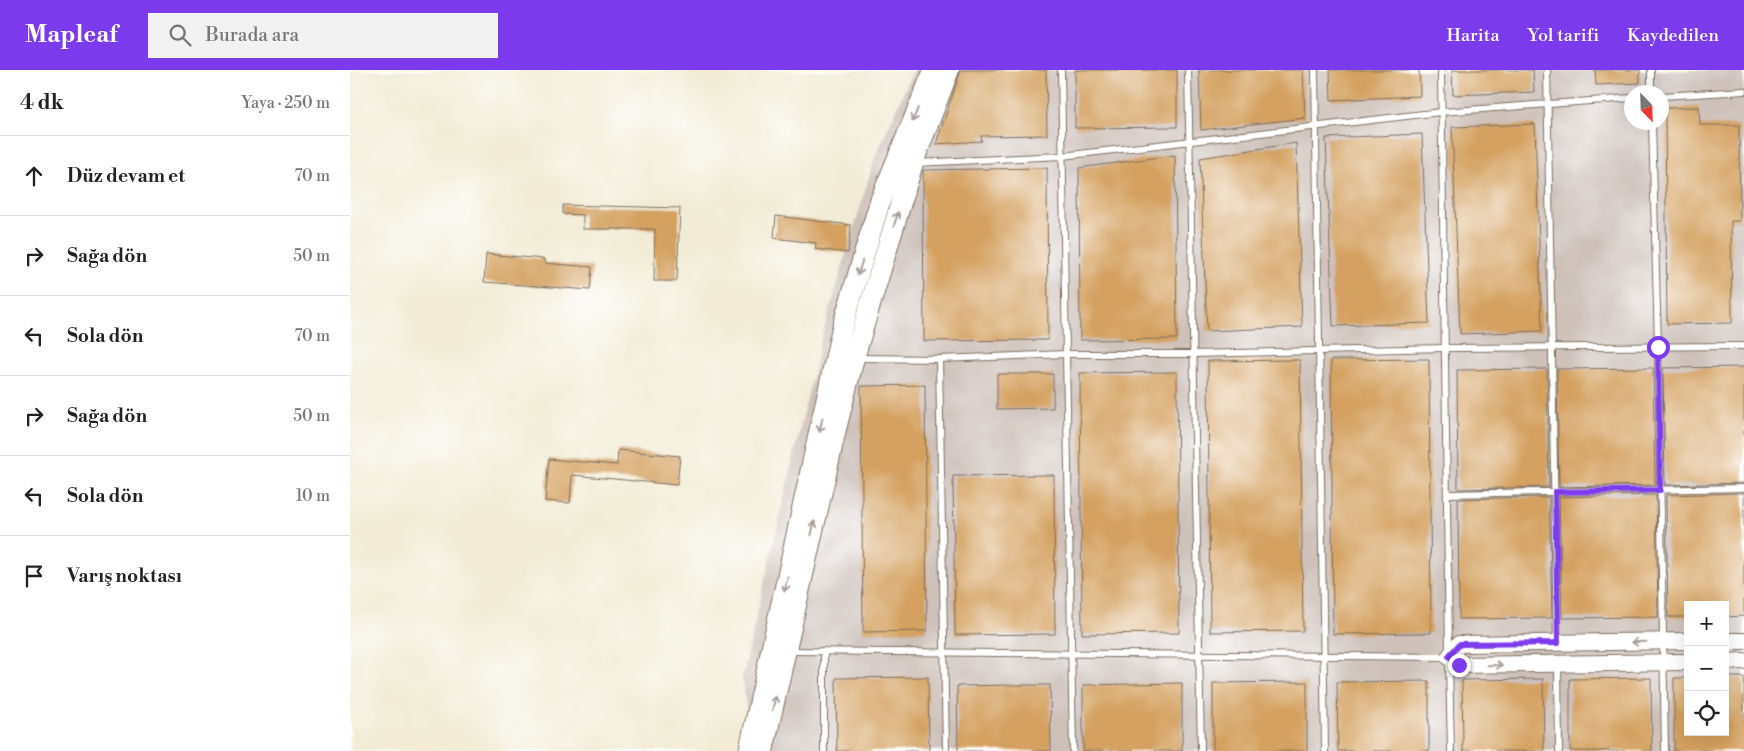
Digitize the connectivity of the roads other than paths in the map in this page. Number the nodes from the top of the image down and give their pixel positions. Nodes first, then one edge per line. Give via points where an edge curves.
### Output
1 (934, 70) edge
2 (949, 70) edge
3 (1061, 70) edge
4 (1188, 70) edge
5 (1316, 70) edge
6 (1440, 70) edge
7 (1547, 70) edge
8 (1650, 70) edge
9 (1651, 85) edge
10 (1744, 92) edge
11 (1669, 96) edge
12 (1624, 98) edge
13 (1548, 103) junction
14 (1441, 112) junction
15 (1317, 125) junction
16 (1652, 130) edge
17 (1189, 141) junction
18 (1062, 156) junction
19 (913, 163) junction
20 (1744, 346) edge
21 (1552, 347) junction
22 (1658, 347) junction
23 (1445, 348) junction
24 (1320, 351) junction
25 (1066, 354) junction
26 (1193, 354) junction
27 (854, 358) junction
28 (939, 359) junction
29 (1744, 488) edge
30 (1660, 490) junction
31 (1555, 492) junction
32 (1448, 494) junction
33 (1744, 640) edge
34 (1684, 641) edge
35 (1729, 641) edge
36 (1663, 642) junction
37 (1558, 643) junction
38 (785, 651) junction
39 (824, 651) junction
40 (944, 652) junction
41 (1071, 653) junction
42 (1199, 654) junction
43 (1323, 655) junction
44 (1449, 656) junction
45 (1663, 662) junction
46 (1684, 662) edge
47 (1729, 662) edge
48 (1744, 662) edge
49 (1558, 664) junction
50 (749, 751) edge
51 (763, 751) edge
52 (824, 751) edge
53 (946, 751) edge
54 (1073, 751) edge
55 (1200, 751) edge
56 (1325, 751) edge
57 (1451, 751) edge
58 (1560, 751) edge
59 (1665, 751) edge

1 -> 50 main road via 880,201 842,328
2 - 19 main road
3 - 18 lane
4 - 17 lane
5 - 15 lane
6 - 14 lane
7 - 13 lane
8 - 9 lane
10 - 11 lane
12 - 13 lane
13 - 14 lane
13 - 21 lane
14 - 15 lane
14 - 23 lane
15 - 17 lane
15 - 24 lane
16 - 22 lane
17 - 18 lane
17 - 26 lane
18 - 19 lane
18 - 25 lane
27 -> 19 main road
20 - 22 lane
21 - 22 lane
21 - 23 lane
21 - 31 lane
22 - 30 lane
23 - 24 lane
23 - 32 lane
24 - 26 lane
24 - 43 lane
25 - 26 lane
25 - 28 lane
25 - 41 lane
26 - 42 lane
27 - 28 lane
38 -> 27 main road
28 - 40 lane
29 - 30 lane
30 - 31 lane
30 - 36 lane
31 - 32 lane
31 - 37 lane
32 - 44 lane
33 - 35 street
34 - 36 street
36 -> 37 street
36 - 45 lane
37 - 44 street via 1460,644
38 - 39 lane
51 -> 38 main road
39 - 40 lane
39 - 52 lane
40 - 41 lane
40 - 53 lane
41 - 42 lane
41 - 54 lane
42 - 43 lane
42 - 55 lane
43 - 44 lane
43 - 56 lane
44 -> 49 street via 1459,665
44 - 57 lane
45 - 46 street
45 - 49 street
45 - 59 lane
47 - 48 street
49 - 58 lane

